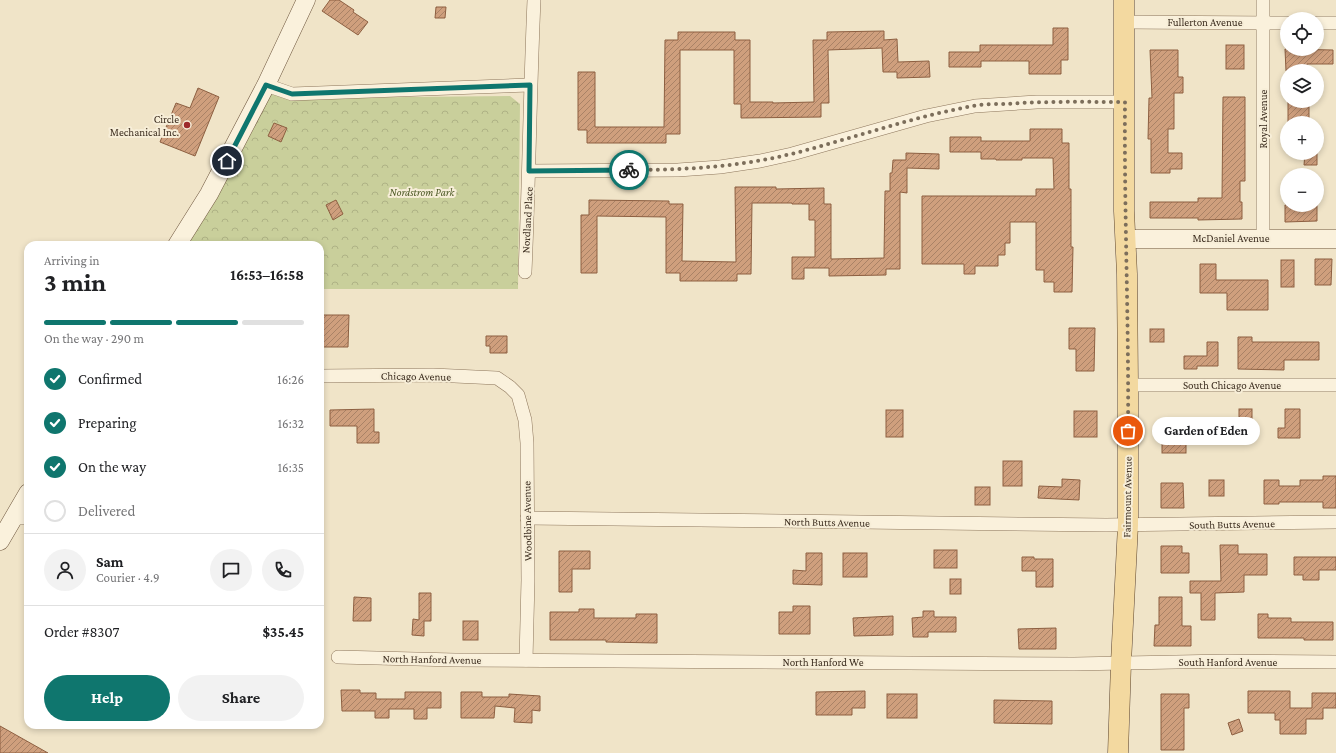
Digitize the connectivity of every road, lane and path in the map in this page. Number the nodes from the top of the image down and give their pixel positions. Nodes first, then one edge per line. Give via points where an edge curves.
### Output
1 (306, 0) edge
2 (534, 0) edge
3 (1124, 0) edge
4 (1263, 0) edge
5 (1124, 22) junction
6 (1263, 23) junction
7 (1280, 23) edge
8 (1324, 23) edge
9 (1336, 23) edge
10 (266, 85) junction
11 (530, 85) junction
12 (1125, 102) junction
13 (529, 171) junction
14 (1263, 238) junction
15 (1126, 239) junction
16 (1336, 239) edge
17 (180, 241) edge
18 (524, 272) dead end
19 (324, 376) edge
20 (1128, 384) junction
21 (1336, 385) edge
22 (510, 387) joint
23 (24, 507) edge
24 (21, 518) edge
25 (527, 518) junction
26 (1336, 522) edge
27 (1128, 525) junction
28 (0, 541) edge
29 (338, 657) dead end
30 (526, 660) junction
31 (1336, 662) edge
32 (1121, 663) junction
33 (1118, 753) edge

1 - 10 street
2 - 11 street, Nordland Place
3 - 5 main road, Fairmount Avenue
4 - 6 street, Royal Avenue
5 - 6 street, Fullerton Avenue
5 - 12 main road, Fairmount Avenue
6 - 7 street, Fullerton Avenue
6 - 14 street, Royal Avenue
8 - 9 street
10 - 11 street via 292,94
10 - 17 street via 209,194
11 - 13 street, Nordland Place
12 - 13 street via 1037,102 975,106 926,116 792,154 720,167 678,170
12 - 15 main road, Fairmount Avenue
13 - 18 street, Nordland Place
14 - 15 street, McDaniel Avenue
14 - 16 street, McDaniel Avenue
15 - 20 main road, Fairmount Avenue
19 - 22 street, Chicago Avenue via 432,375 497,378
20 - 21 street, South Chicago Avenue
20 - 27 main road, Fairmount Avenue
22 - 25 street, Woodbine Avenue via 518,395 525,420
23 - 24 street
24 - 28 street
25 - 27 street, North Butts Avenue
25 - 30 street, Woodbine Avenue
26 - 27 street, South Butts Avenue
27 - 32 main road, Fairmount Avenue
29 - 30 street, North Hanford Avenue
30 - 32 street, North Hanford We
31 - 32 street, South Hanford Avenue
32 - 33 main road, Fairmount Avenue

